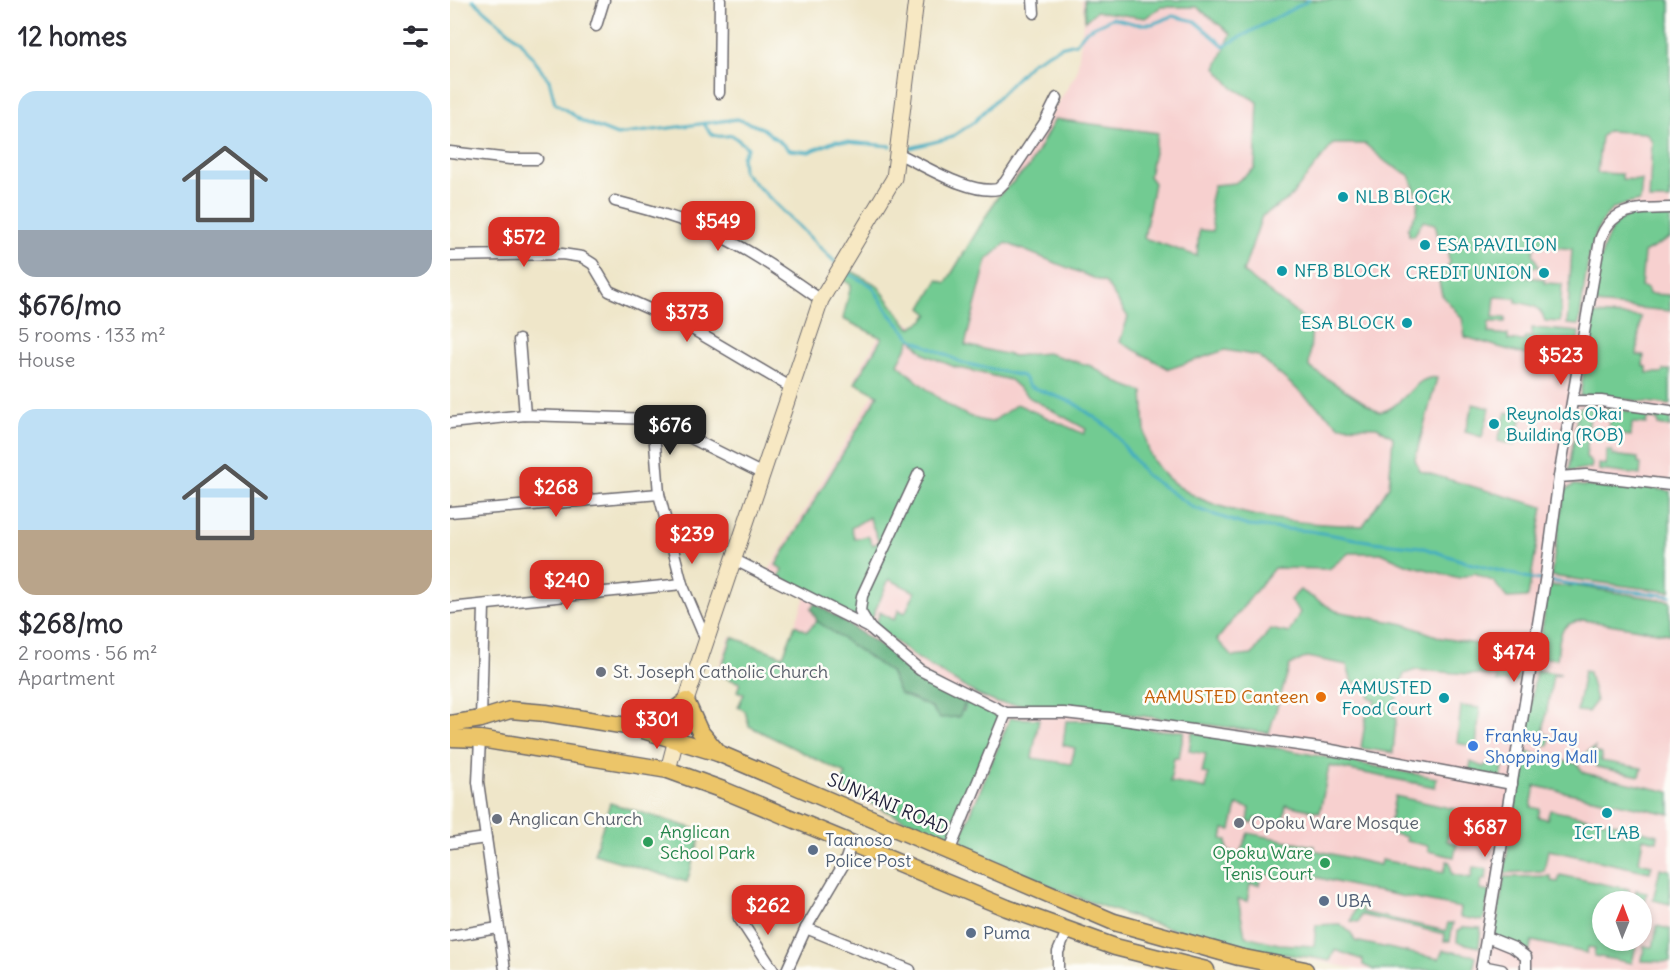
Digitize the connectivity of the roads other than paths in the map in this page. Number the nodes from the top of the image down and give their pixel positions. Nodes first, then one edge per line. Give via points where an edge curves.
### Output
1 (603, 0) edge
2 (720, 0) edge
3 (916, 0) edge
4 (1033, 0) edge
5 (1034, 13) dead end
6 (596, 26) dead end
7 (719, 93) dead end
8 (1057, 98) dead end
9 (450, 152) edge
10 (897, 153) junction
11 (537, 159) dead end
12 (615, 201) dead end
13 (1670, 208) edge
14 (450, 256) edge
15 (821, 300) junction
16 (519, 340) dead end
17 (792, 388) junction
18 (1573, 401) junction
19 (1670, 411) edge
20 (525, 415) junction
21 (653, 419) junction
22 (450, 423) edge
23 (919, 473) dead end
24 (763, 474) junction
25 (1559, 477) junction
26 (1670, 485) edge
27 (659, 494) junction
28 (450, 512) edge
29 (734, 559) junction
30 (682, 584) junction
31 (484, 606) junction
32 (450, 608) edge
33 (870, 628) junction
34 (707, 643) junction
35 (686, 701) junction
36 (1006, 713) junction
37 (481, 719) junction
38 (450, 724) edge
39 (633, 727) junction
40 (450, 738) edge
41 (480, 739) junction
42 (677, 740) junction
43 (718, 753) junction
44 (668, 770) junction
45 (1512, 784) junction
46 (486, 838) junction
47 (450, 843) edge
48 (851, 844) junction
49 (949, 852) junction
50 (740, 918) dead end
51 (498, 928) junction
52 (806, 928) junction
53 (1068, 929) junction
54 (450, 936) edge
55 (1487, 937) junction
56 (1482, 968) edge
57 (505, 970) edge
58 (774, 970) edge
59 (787, 970) edge
60 (910, 970) edge
61 (1058, 970) edge
62 (1206, 970) edge
63 (1305, 970) edge
64 (1502, 970) edge
65 (1526, 970) edge

1 - 6 street
2 - 7 street
3 - 10 street
4 - 5 street
8 - 10 street via 1046,122 998,189 956,181
9 - 11 street
10 - 15 street via 894,178
12 - 15 street via 715,234 760,258
13 - 18 street via 1636,209 1615,216 1605,225 1589,296
14 - 17 street via 582,257 593,264 609,291 687,326
15 - 17 street
16 - 20 street
17 - 24 street
18 - 19 street
18 - 25 street
20 - 21 street
20 - 22 street
21 - 24 street
21 - 27 street
23 - 33 street via 862,596 860,611
24 - 29 street
25 - 26 street via 1586,475
25 - 45 street
27 - 28 street
27 - 30 street
29 - 33 street
29 - 34 street
30 - 31 street
30 - 34 street
31 - 32 street
31 - 37 street
33 - 36 street via 920,670
34 - 35 street
35 - 39 main road via 666,717
35 - 42 street
35 - 43 main road via 699,730
36 - 45 street via 1064,713 1121,720 1326,749
36 - 49 street
37 - 38 main road, SUNYANI ROAD
37 - 39 main road, SUNYANI ROAD via 510,710
39 - 42 main road, SUNYANI ROAD
40 - 41 main road
41 - 44 main road
41 - 46 street via 478,782
42 - 43 main road, SUNYANI ROAD
42 - 44 street
43 - 49 main road, SUNYANI ROAD
44 - 48 main road
45 - 55 street
46 - 47 street
46 - 51 street
48 - 52 street via 845,862
48 - 53 main road
49 - 63 main road, SUNYANI ROAD via 1114,922 1239,957
50 - 58 street
51 - 54 street
51 - 57 street
52 - 59 street
52 - 60 street
53 - 61 street via 1059,952
53 - 62 main road via 1115,947
55 - 56 street
55 - 65 street via 1526,957
56 - 64 street

